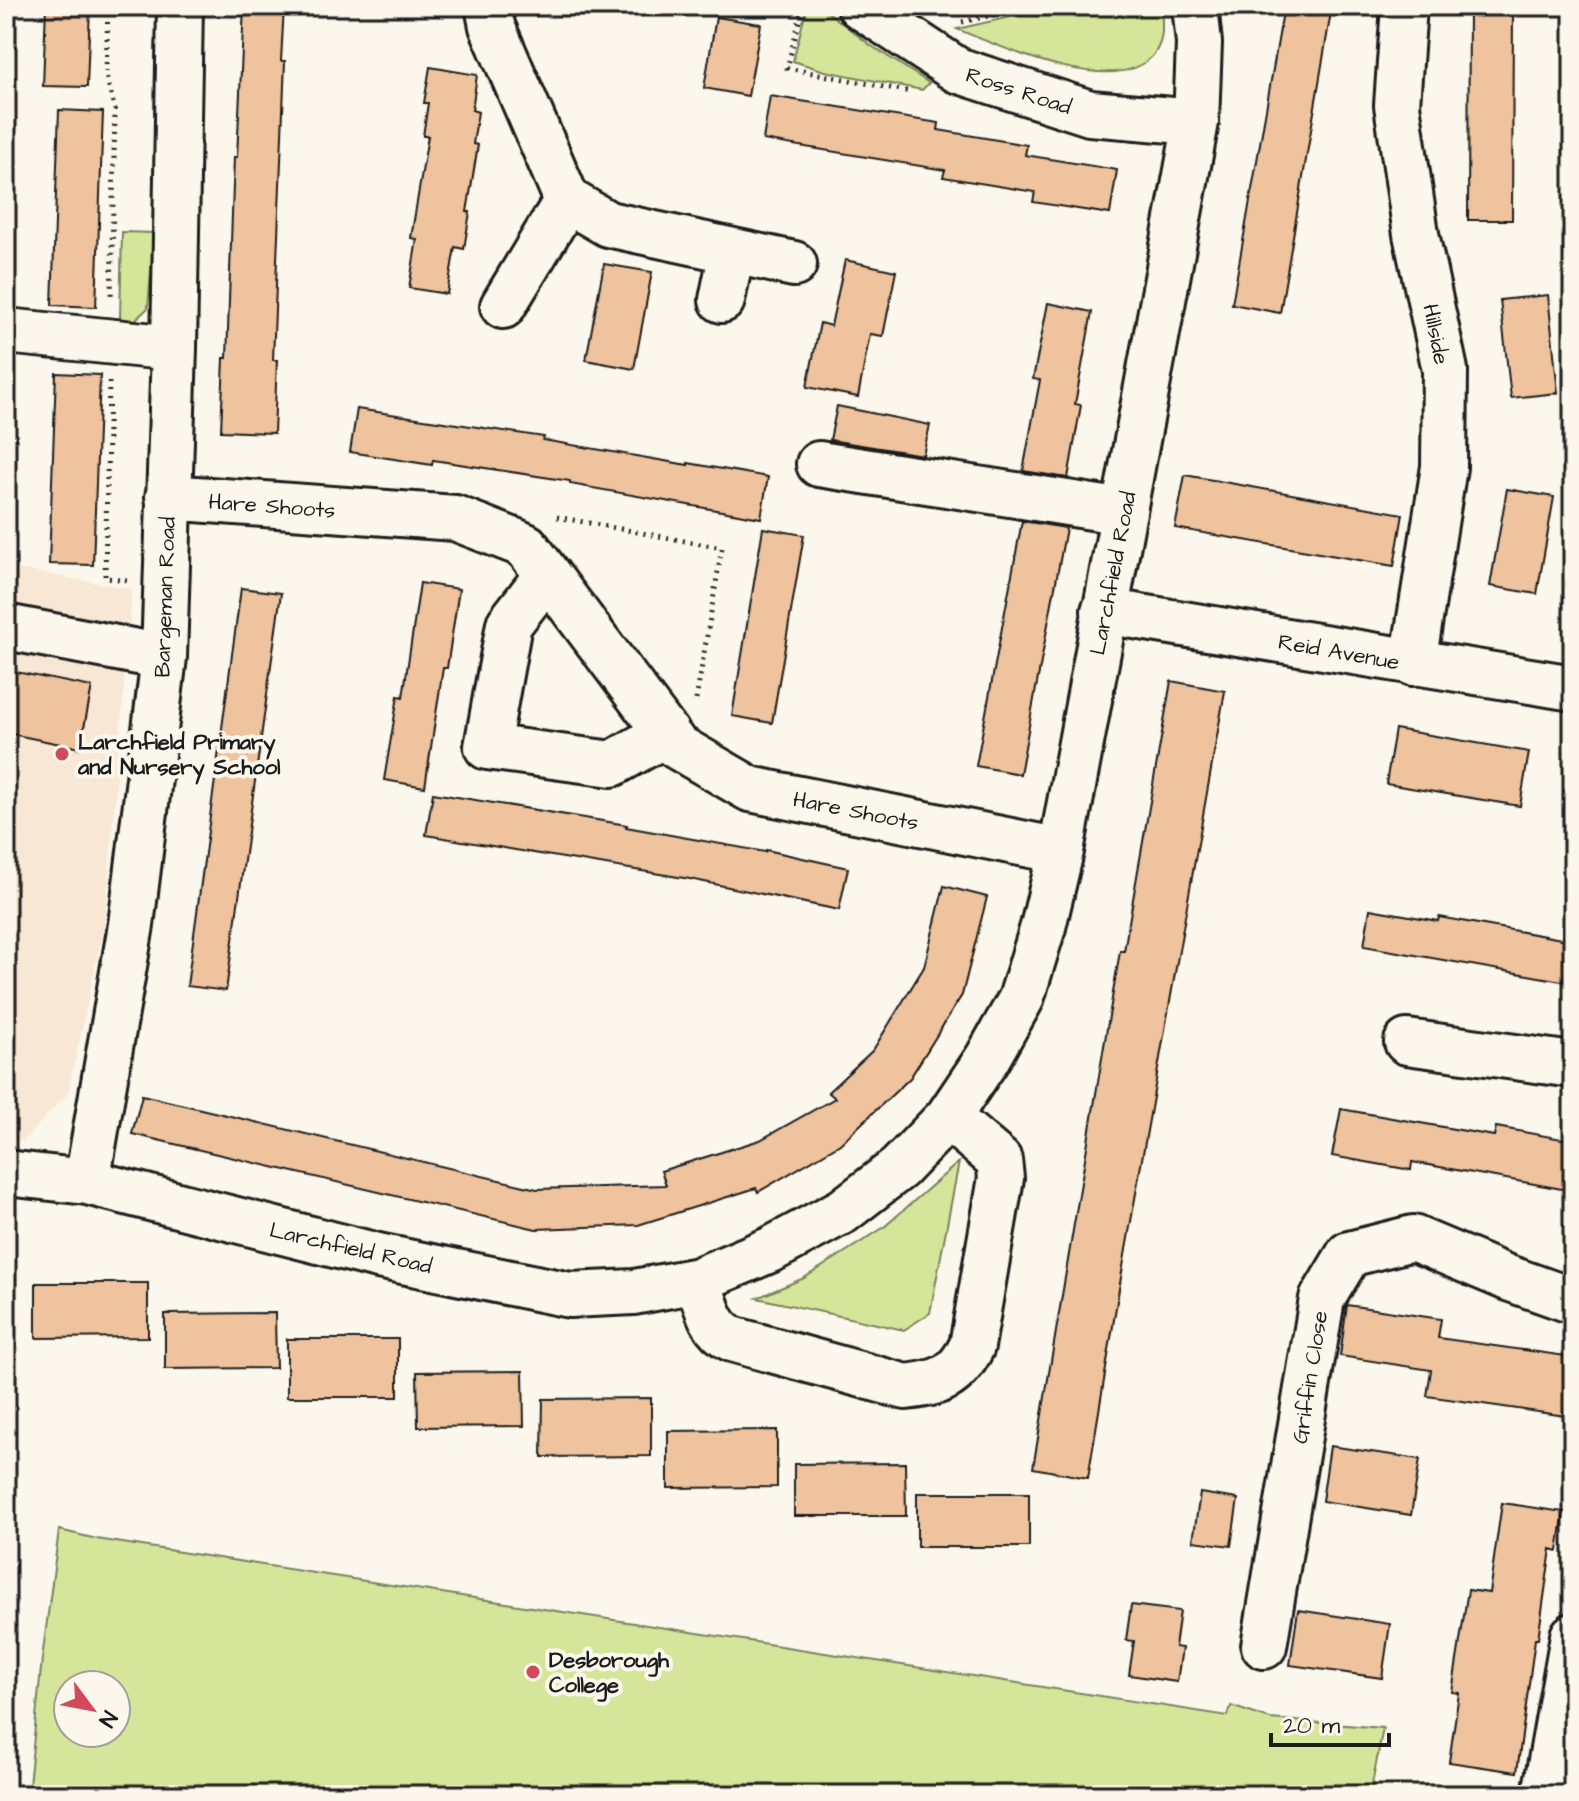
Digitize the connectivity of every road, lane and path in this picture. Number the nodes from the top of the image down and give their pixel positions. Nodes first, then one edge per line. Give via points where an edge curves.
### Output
1 (180, 6) edge
2 (488, 6) edge
3 (803, 6) edge
4 (860, 6) edge
5 (1032, 6) edge
6 (1195, 6) edge
7 (1404, 6) edge
8 (905, 35) junction
9 (947, 63) junction
10 (1196, 122) junction
11 (567, 200) junction
12 (732, 251) junction
13 (794, 264) dead end
14 (722, 300) dead end
15 (503, 306) dead end
16 (6, 331) edge
17 (174, 348) junction
18 (819, 464) dead end
19 (168, 497) junction
20 (1124, 512) junction
21 (517, 542) junction
22 (547, 575) junction
23 (1104, 611) junction
24 (6, 627) edge
25 (164, 657) junction
26 (1413, 663) junction
27 (1573, 688) edge
28 (677, 743) junction
29 (1061, 851) junction
30 (1407, 1042) dead end
31 (1573, 1065) edge
32 (948, 1117) junction
33 (6, 1173) edge
34 (87, 1182) junction
35 (698, 1280) junction
36 (1573, 1301) edge
37 (1573, 1636) edge
38 (1264, 1646) dead end
39 (1545, 1795) edge

1 - 17 street, Bargeman Road
2 - 11 street
3 - 9 path via 787,68 933,96
4 - 8 street, Ross Road
5 - 8 path
6 - 10 street, Larchfield Road
7 - 26 street, Hillside via 1397,105 1416,234 1445,370 1444,467
8 - 9 street, Ross Road
9 - 10 street, Ross Road via 1090,113
10 - 20 street, Larchfield Road
11 - 12 street via 608,224
11 - 15 street
12 - 13 street
12 - 14 street
16 - 17 street
17 - 19 street, Bargeman Road
18 - 20 street
19 - 21 street, Hare Shoots via 455,518
19 - 25 street, Bargeman Road
20 - 23 street, Larchfield Road
21 - 22 street, Hare Shoots
21 - 28 path via 529,511 722,548
22 - 28 street, Hare Shoots
22 - 28 street via 509,624 487,747 612,764
23 - 26 street, Reid Avenue
23 - 29 street, Larchfield Road
24 - 25 street
25 - 34 street, Bargeman Road via 131,925
26 - 27 street, Reid Avenue
28 - 29 street, Hare Shoots via 750,789
29 - 32 street, Larchfield Road via 1021,999
30 - 31 street
32 - 35 street, Larchfield Road via 899,1168 843,1211
32 - 35 street via 999,1160 1001,1178 972,1346 948,1378 906,1387 732,1339 713,1323
33 - 34 street, Larchfield Road
34 - 35 street, Larchfield Road via 378,1256 570,1295 634,1292
36 - 38 street, Griffin Close via 1413,1238 1349,1254 1322,1299
37 - 39 street

